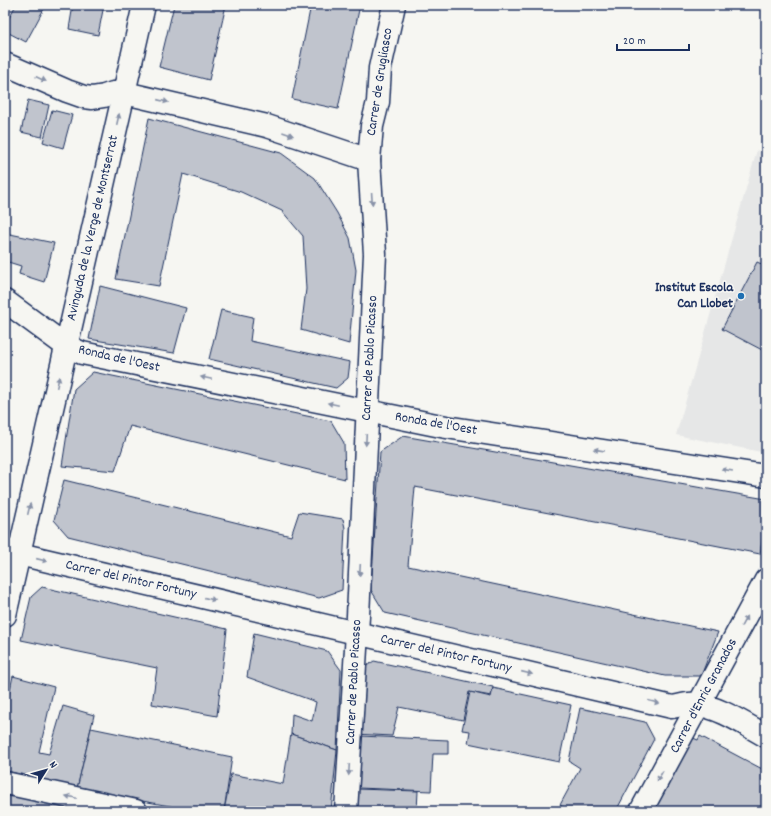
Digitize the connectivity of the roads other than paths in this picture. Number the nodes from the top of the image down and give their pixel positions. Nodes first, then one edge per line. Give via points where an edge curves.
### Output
1 (144, 5) edge
2 (394, 5) edge
3 (5, 64) edge
4 (124, 93) junction
5 (369, 160) junction
6 (5, 301) edge
7 (66, 346) junction
8 (367, 411) junction
9 (766, 476) edge
10 (12, 551) edge
11 (766, 580) edge
12 (5, 615) edge
13 (356, 633) junction
14 (699, 705) junction
15 (766, 736) edge
16 (5, 783) edge
17 (136, 811) edge
18 (346, 811) edge
19 (641, 811) edge

1 - 4 street, Avinguda de la Verge de Montserrat
2 - 5 street, Carrer de Grugliasco via 380,68 378,102 372,126
3 -> 4 street via 92,98
4 -> 5 street via 267,126
7 -> 4 street, Avinguda de la Verge de Montserrat
5 -> 8 street, Carrer de Pablo Picasso via 375,254
6 - 7 street, Ronda de l'Oest
8 -> 7 street, Ronda de l'Oest via 82,353
10 -> 7 street, Avinguda de la Verge de Montserrat
9 -> 8 street, Ronda de l'Oest via 446,427
8 -> 13 street, Carrer de Pablo Picasso
10 - 12 street, Avinguda de la Verge de Montserrat
10 -> 13 street, Carrer del Pintor Fortuny
14 -> 11 street, Carrer d'Enric Granados
13 -> 14 street, Carrer del Pintor Fortuny via 672,706
13 -> 18 street, Carrer de Pablo Picasso
14 - 15 street, Carrer del Pintor Fortuny via 720,711
14 -> 19 street, Carrer d'Enric Granados
17 -> 16 street

